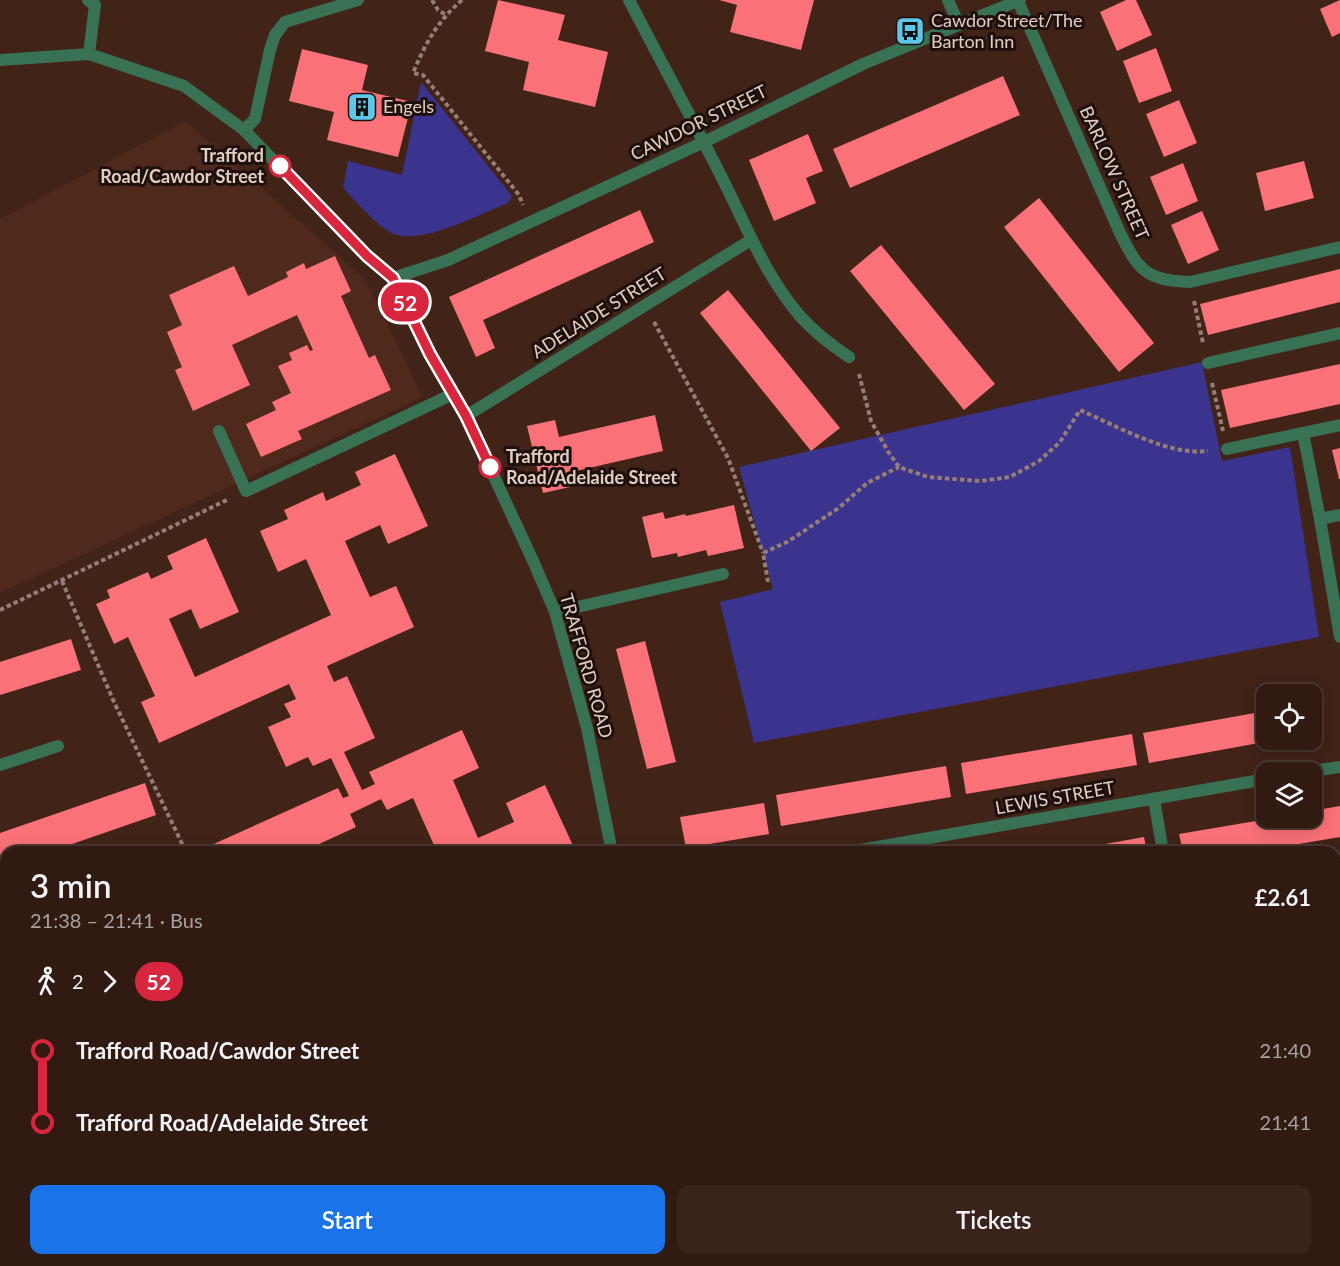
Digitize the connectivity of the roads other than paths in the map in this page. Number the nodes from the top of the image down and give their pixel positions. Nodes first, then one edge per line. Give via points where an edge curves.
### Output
1 (88, 0) edge
2 (358, 0) edge
3 (629, 0) edge
4 (948, 0) edge
5 (1019, 0) edge
6 (959, 25) junction
7 (89, 54) junction
8 (0, 60) edge
9 (244, 130) junction
10 (704, 142) junction
11 (751, 240) junction
12 (1340, 247) edge
13 (393, 278) junction
14 (1340, 333) edge
15 (849, 357) road end
16 (1208, 363) dead end
17 (453, 394) junction
18 (466, 416) junction
19 (1340, 425) edge
20 (219, 431) dead end
21 (1303, 433) junction
22 (1227, 449) road end
23 (1340, 515) edge
24 (1320, 519) junction
25 (723, 574) dead end
26 (555, 612) junction
27 (1340, 636) edge
28 (58, 746) dead end
29 (0, 765) edge
30 (1340, 767) edge
31 (1322, 770) edge
32 (1256, 781) edge
33 (1154, 799) junction
34 (611, 846) edge
35 (884, 846) edge
36 (1161, 846) edge

1 - 7 street via 95,5
2 - 9 street via 285,22 270,50 255,119
3 - 10 street
4 - 6 street
5 - 6 street, CAWDOR STREET
5 - 12 street, BARLOW STREET via 1134,261 1149,274 1190,282
6 - 10 street, CAWDOR STREET via 863,64
7 - 8 street, TRAFFORD ROAD
7 - 9 street, TRAFFORD ROAD via 184,86
9 - 13 street, TRAFFORD ROAD
10 - 11 street
10 - 13 street, CAWDOR STREET via 448,260
11 - 15 street via 801,318
11 - 18 street, ADELAIDE STREET
13 - 17 street, TRAFFORD ROAD
14 - 16 street
17 - 18 street, TRAFFORD ROAD
17 - 20 street via 246,491
18 - 26 street, TRAFFORD ROAD
19 - 21 street
21 - 22 street
21 - 24 street
23 - 24 street
24 - 27 street
25 - 26 street
26 - 34 street, TRAFFORD ROAD via 587,728
28 - 29 street
30 - 31 street
32 - 33 street, LEWIS STREET
33 - 35 street, LEWIS STREET
33 - 36 street

